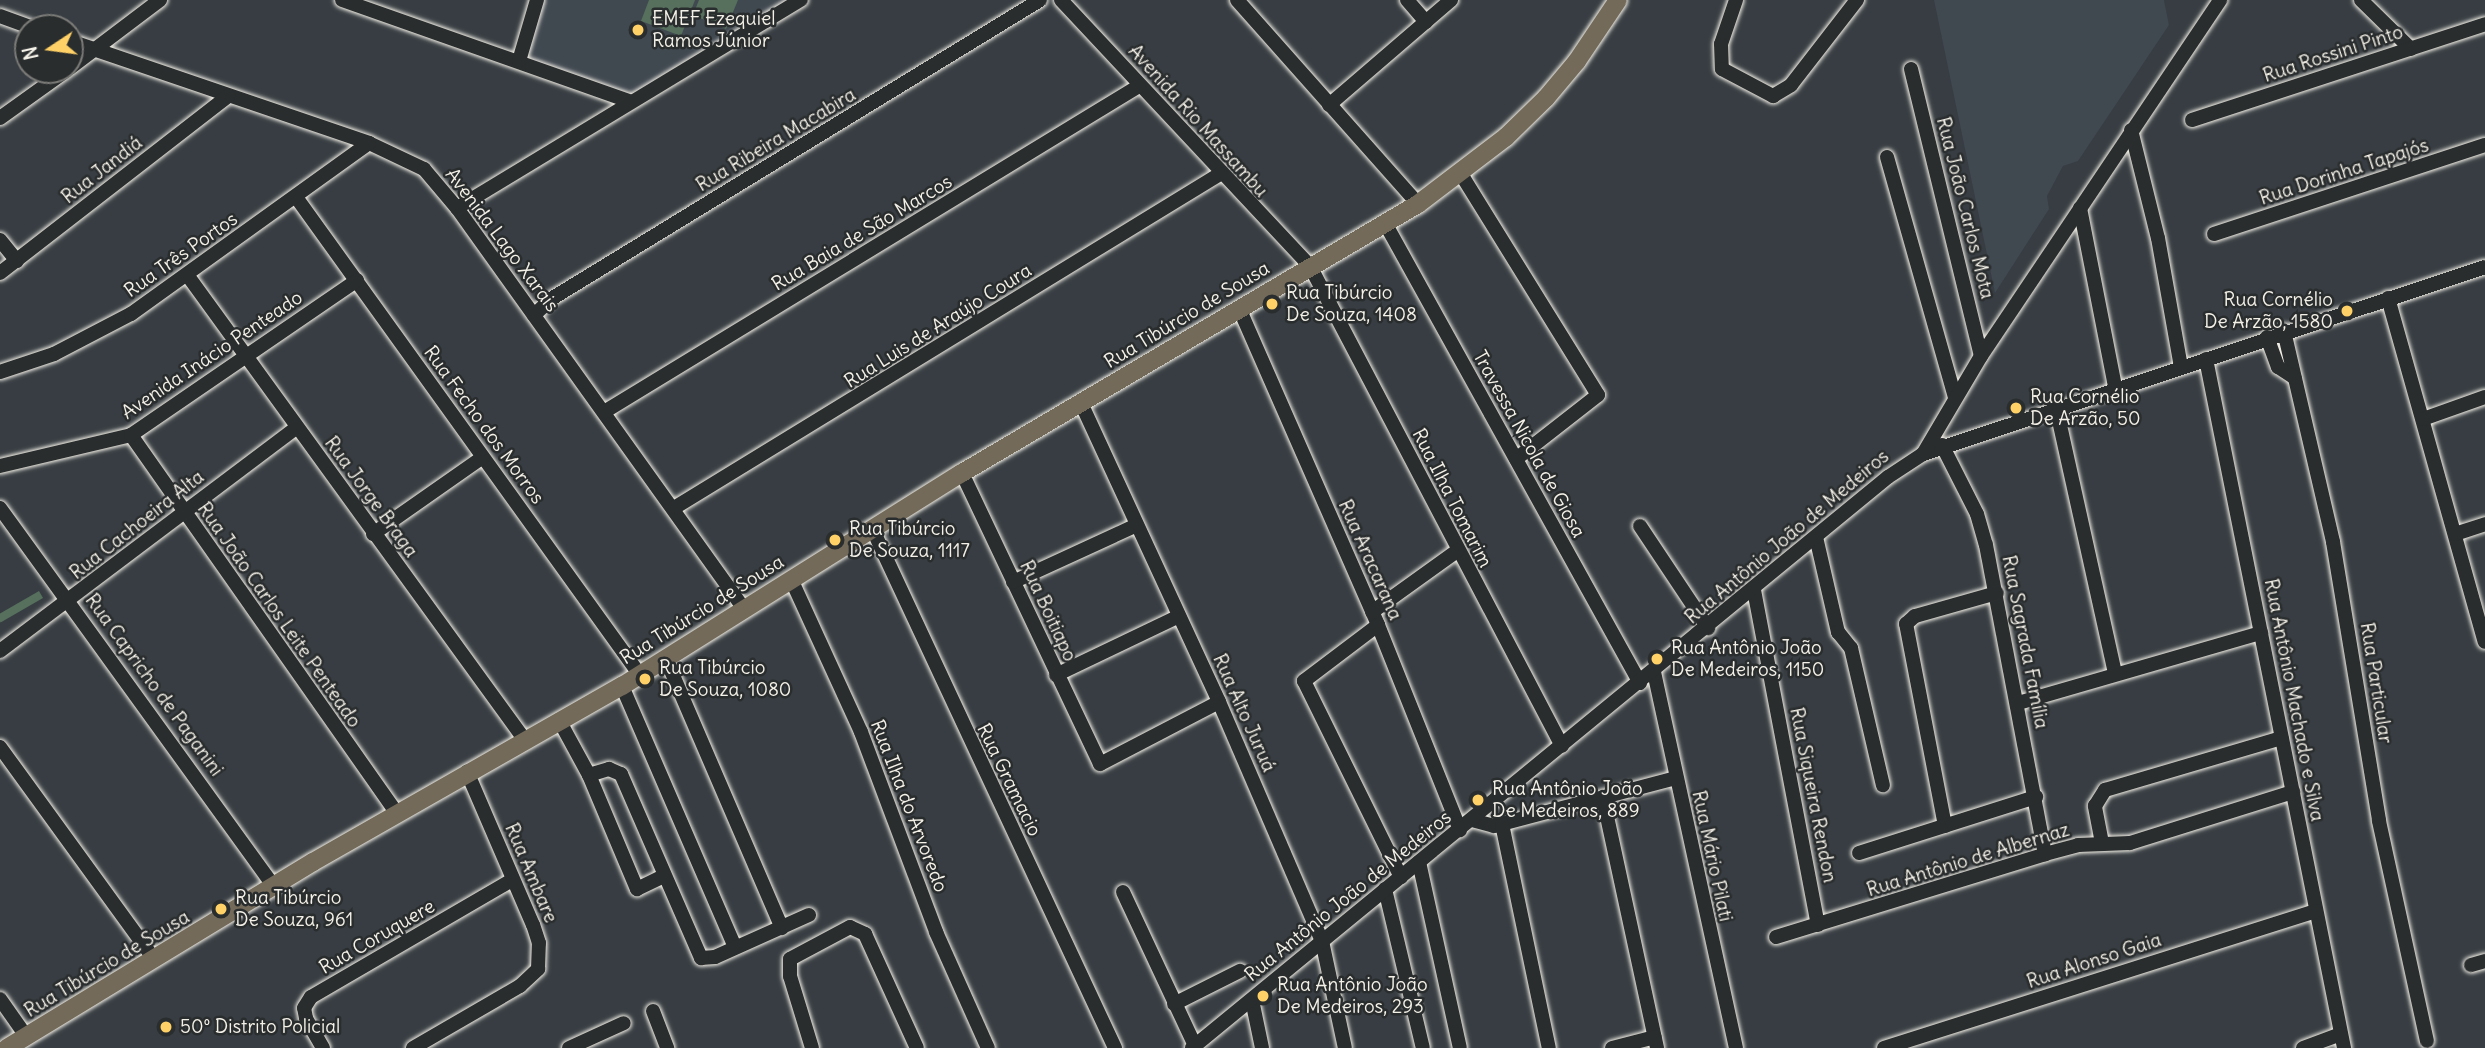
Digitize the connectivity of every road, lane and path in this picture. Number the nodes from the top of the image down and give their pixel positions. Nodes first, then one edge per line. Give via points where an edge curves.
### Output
1 (160, 0) edge
2 (342, 0) edge
3 (537, 0) edge
4 (801, 0) edge
5 (1040, 0) edge
6 (1061, 0) edge
7 (1237, 0) edge
8 (1407, 0) edge
9 (1451, 0) edge
10 (1736, 0) edge
11 (1857, 0) edge
12 (2220, 0) edge
13 (2361, 0) edge
14 (1611, 3) edge
15 (1426, 22) junction
16 (2485, 24) edge
17 (84, 46) edge
18 (2411, 49) junction
19 (95, 50) junction
20 (84, 58) edge
21 (519, 61) junction
22 (1912, 69) dead end
23 (47, 84) edge
24 (1139, 86) junction
25 (228, 96) junction
26 (631, 102) junction
27 (1329, 105) junction
28 (0, 118) edge
29 (2192, 120) dead end
30 (2131, 130) junction
31 (369, 143) junction
32 (2485, 145) edge
33 (1886, 157) dead end
34 (1220, 174) junction
35 (1461, 174) junction
36 (296, 197) junction
37 (1418, 204) junction
38 (457, 208) junction
39 (2080, 208) junction
40 (1385, 223) junction
41 (2214, 234) dead end
42 (0, 240) edge
43 (17, 261) junction
44 (1310, 266) junction
45 (2485, 267) edge
46 (0, 273) edge
47 (188, 276) junction
48 (356, 280) junction
49 (2388, 298) junction
50 (1239, 308) junction
51 (534, 314) junction
52 (2284, 331) junction
53 (2267, 337) junction
54 (1981, 356) junction
55 (246, 358) junction
56 (2206, 359) junction
57 (2181, 367) junction
58 (0, 372) edge
59 (2295, 378) junction
60 (2115, 387) junction
61 (2485, 397) edge
62 (1955, 398) junction
63 (1081, 403) junction
64 (2056, 407) junction
65 (604, 412) junction
66 (2423, 419) junction
67 (296, 428) junction
68 (131, 435) junction
69 (1942, 445) junction
70 (1923, 454) junction
71 (483, 457) junction
72 (1516, 459) junction
73 (0, 466) edge
74 (962, 473) junction
75 (0, 508) edge
76 (674, 509) junction
77 (182, 513) junction
78 (2485, 524) edge
79 (1137, 525) junction
80 (1640, 526) dead end
81 (872, 528) junction
82 (373, 534) junction
83 (2455, 534) junction
84 (1816, 537) junction
85 (1457, 551) junction
86 (791, 579) junction
87 (1013, 582) junction
88 (1754, 590) junction
89 (1997, 593) junction
90 (69, 601) junction
91 (743, 607) junction
92 (1372, 611) junction
93 (1179, 616) junction
94 (1378, 625) junction
95 (1708, 628) junction
96 (2261, 634) junction
97 (2485, 642) edge
98 (0, 651) edge
99 (666, 659) junction
100 (1654, 672) junction
101 (2115, 674) junction
102 (640, 675) junction
103 (1056, 675) junction
104 (1640, 683) junction
105 (622, 686) junction
106 (1219, 702) junction
107 (2018, 704) junction
108 (559, 720) junction
109 (2282, 738) junction
110 (524, 739) junction
111 (1562, 746) junction
112 (0, 747) edge
113 (467, 772) junction
114 (589, 775) junction
115 (1676, 778) junction
116 (1883, 785) dead end
117 (2293, 792) junction
118 (1603, 797) junction
119 (2036, 797) junction
120 (398, 815) junction
121 (1472, 820) junction
122 (1502, 824) junction
123 (1945, 826) junction
124 (1460, 830) junction
125 (2102, 843) junction
126 (1859, 853) dead end
127 (2045, 854) junction
128 (1419, 862) junction
129 (664, 876) junction
130 (1401, 877) junction
131 (512, 880) junction
132 (274, 886) junction
133 (1385, 889) junction
134 (1123, 892) dead end
135 (2316, 911) junction
136 (809, 915) dead end
137 (1818, 925) junction
138 (782, 928) junction
139 (1776, 936) dead end
140 (1322, 941) junction
141 (735, 947) junction
142 (155, 960) junction
143 (1240, 971) dead end
144 (0, 999) edge
145 (1252, 1000) junction
146 (1174, 1004) junction
147 (653, 1011) dead end
148 (624, 1023) dead end
149 (1213, 1031) junction
150 (26, 1036) junction
151 (2343, 1041) edge
152 (2427, 1041) dead end
153 (1656, 1043) edge
154 (1194, 1047) edge
155 (8, 1048) edge
156 (323, 1048) edge
157 (412, 1048) edge
158 (569, 1048) edge
159 (667, 1048) edge
160 (812, 1048) edge
161 (917, 1048) edge
162 (988, 1048) edge
163 (1115, 1048) edge
164 (1217, 1048) edge
165 (1262, 1048) edge
166 (1345, 1048) edge
167 (1423, 1048) edge
168 (1460, 1048) edge
169 (1549, 1048) edge
170 (1612, 1048) edge
171 (1736, 1048) edge
172 (1884, 1048) edge
173 (2303, 1048) edge

1 - 19 street
2 - 21 street
3 - 21 street
4 - 26 street
5 - 51 street, Rua Ribeira Macabira via 551,299
6 - 24 street, Avenida Rio Massambu
7 - 27 street
8 - 15 street
9 - 15 street
10 - 11 street via 1721,44 1722,69 1773,96 1791,85
12 - 30 street, Rua Antônio João de Medeiros
13 - 18 street
14 - 35 main road, Rua Tibúrcio de Sousa via 1546,98
15 - 27 street
16 - 18 street, Rua Rossini Pinto
17 - 19 street, Avenida Lago Xarais
18 - 29 street, Rua Rossini Pinto
19 - 20 street
19 - 25 street, Avenida Lago Xarais
21 - 26 street
22 - 54 street, Rua João Carlos Mota
23 - 28 street
24 - 34 street, Avenida Rio Massambu
24 - 65 street, Rua Baia de São Marcos
25 - 31 street, Avenida Lago Xarais
25 - 43 street, Rua Jandiá
26 - 38 street
27 - 37 street
30 - 39 street, Rua Antônio João de Medeiros
30 - 57 street via 2158,238
31 - 36 street, Rua Três Portos
31 - 38 street, Avenida Lago Xarais via 424,169
32 - 41 street, Rua Dorinha Tapajós
33 - 62 street
34 - 44 street, Avenida Rio Massambu
34 - 76 street, Rua Luis de Araújo Coura
35 - 37 main road, Rua Tibúrcio de Sousa
35 - 72 street via 1598,395
36 - 47 street, Rua Três Portos
36 - 48 street, Rua Fecho dos Morros
37 - 40 main road, Rua Tibúrcio de Sousa
38 - 51 street, Avenida Lago Xarais
39 - 54 street, Rua Antônio João de Medeiros
39 - 60 street
40 - 44 main road, Rua Tibúrcio de Sousa
40 - 72 street, Travessa Nicola de Giosa
42 - 43 street
43 - 46 street, Rua Jandiá
44 - 50 main road, Rua Tibúrcio de Sousa
44 - 85 street, Rua Ilha Tomarim
45 - 49 street
47 - 55 street, Rua Jorge Braga
47 - 58 street, Rua Três Portos via 131,314 65,348
48 - 55 street, Avenida Inácio Penteado
48 - 71 street, Rua Fecho dos Morros
49 - 52 street
49 - 66 street
50 - 63 main road, Rua Tibúrcio de Sousa
50 - 92 street, Rua Aracarana
51 - 65 street, Avenida Lago Xarais
52 - 53 street
52 - 59 street, Rua Particular
53 - 56 street
53 - 59 street via 2278,367
54 - 62 street, Rua Antônio João de Medeiros
55 - 67 street, Rua Jorge Braga
55 - 68 street, Avenida Inácio Penteado
56 - 57 street
56 - 96 street, Rua Antônio Machado e Silva
57 - 60 street
59 - 152 street, Rua Particular via 2333,542 2379,821
60 - 64 street
61 - 66 street
62 - 70 street, Rua Antônio João de Medeiros
63 - 74 main road, Rua Tibúrcio de Sousa
63 - 79 street, Rua Alto Juruá
64 - 69 street
64 - 101 street
65 - 76 street, Avenida Lago Xarais
66 - 83 street
67 - 77 street, Rua Cachoeira Alta
67 - 82 street, Rua Jorge Braga
68 - 73 street, Avenida Inácio Penteado
68 - 77 street, Rua João Carlos Leite Penteado
69 - 70 street
69 - 89 street, Rua Sagrada Família via 1977,514
70 - 84 street, Rua Antônio João de Medeiros
71 - 82 street
71 - 102 street, Rua Fecho dos Morros
72 - 104 street, Travessa Nicola de Giosa
74 - 81 main road, Rua Tibúrcio de Sousa
74 - 87 street, Rua Boitiapo
75 - 90 street, Rua Capricho de Paganini
76 - 91 street, Avenida Lago Xarais
77 - 90 street, Rua Cachoeira Alta
77 - 120 street, Rua João Carlos Leite Penteado
78 - 83 street
79 - 87 street
79 - 93 street, Rua Alto Juruá
80 - 95 street
81 - 86 main road, Rua Tibúrcio de Sousa
81 - 163 street, Rua Gramacio
82 - 110 street, Rua Jorge Braga
83 - 97 street
84 - 88 street, Rua Antônio João de Medeiros
84 - 116 street via 1839,632 1852,648
85 - 92 street
85 - 111 street, Rua Ilha Tomarim
86 - 91 main road, Rua Tibúrcio de Sousa
86 - 162 street, Rua Ilha do Arvoredo via 861,732 936,932
87 - 103 street, Rua Boitiapo
88 - 95 street, Rua Antônio João de Medeiros
88 - 137 street, Rua Siqueira Rendon
89 - 107 street, Rua Sagrada Família
89 - 123 street via 1916,616 1906,624
90 - 98 street, Rua Cachoeira Alta
90 - 132 street, Rua Capricho de Paganini
91 - 99 main road, Rua Tibúrcio de Sousa
92 - 94 street, Rua Aracarana
93 - 103 street
93 - 106 street, Rua Alto Juruá
94 - 124 street, Rua Aracarana
94 - 130 street via 1304,681
95 - 100 street, Rua Antônio João de Medeiros
96 - 101 street
96 - 109 street, Rua Antônio Machado e Silva
99 - 102 main road, Rua Tibúrcio de Sousa
99 - 138 street
100 - 104 street, Rua Antônio João de Medeiros
100 - 115 street, Rua Mário Pilati
101 - 107 street
102 - 105 main road, Rua Tibúrcio de Sousa
103 - 106 street, Rua Boitiapo via 1101,764
104 - 111 street, Rua Antônio João de Medeiros
105 - 108 main road, Rua Tibúrcio de Sousa
105 - 141 street
106 - 140 street, Rua Alto Juruá
107 - 119 street, Rua Sagrada Família
108 - 110 main road, Rua Tibúrcio de Sousa
108 - 114 street
109 - 117 street, Rua Antônio Machado e Silva
109 - 125 street via 2105,790 2095,806
110 - 113 main road, Rua Tibúrcio de Sousa
111 - 121 street, Rua Antônio João de Medeiros
112 - 142 street
113 - 120 main road, Rua Tibúrcio de Sousa
113 - 131 street, Rua Ambare
114 - 129 street via 609,769 621,774
114 - 129 street via 636,889
115 - 118 street
115 - 171 street, Rua Mário Pilati
117 - 125 street, Rua Antônio de Albernaz via 2130,843
117 - 135 street, Rua Antônio Machado e Silva
118 - 122 street
118 - 153 street
119 - 123 street
119 - 127 street, Rua Sagrada Família
120 - 132 main road, Rua Tibúrcio de Sousa
121 - 122 street via 1489,826
121 - 124 street, Rua Antônio João de Medeiros
122 - 169 street
123 - 126 street
124 - 128 street, Rua Antônio João de Medeiros
125 - 127 street, Rua Antônio de Albernaz
127 - 137 street, Rua Antônio de Albernaz
128 - 130 street, Rua Antônio João de Medeiros
128 - 168 street
129 - 141 street via 698,955 711,958
130 - 133 street, Rua Antônio João de Medeiros
131 - 156 street, Rua Coruquere via 312,997 304,1008 306,1018
131 - 157 street, Rua Ambare via 539,943 538,969 520,986
132 - 142 main road, Rua Tibúrcio de Sousa
133 - 140 street, Rua Antônio João de Medeiros
133 - 167 street
134 - 146 street
135 - 151 street, Rua Antônio Machado e Silva
135 - 172 street, Rua Alonso Gaia
136 - 138 street
137 - 139 street, Rua Antônio de Albernaz
138 - 141 street
140 - 145 street, Rua Antônio João de Medeiros
140 - 166 street, Rua Alto Juruá
142 - 150 main road, Rua Tibúrcio de Sousa
143 - 146 street
144 - 150 street
145 - 149 street, Rua Antônio João de Medeiros
145 - 165 street
146 - 154 street
147 - 159 street
148 - 158 street
149 - 154 street, Rua Antônio João de Medeiros
149 - 164 street
150 - 155 main road, Rua Tibúrcio de Sousa
151 - 173 street
153 - 170 street
160 - 161 street via 790,976 790,959 850,927 865,934

